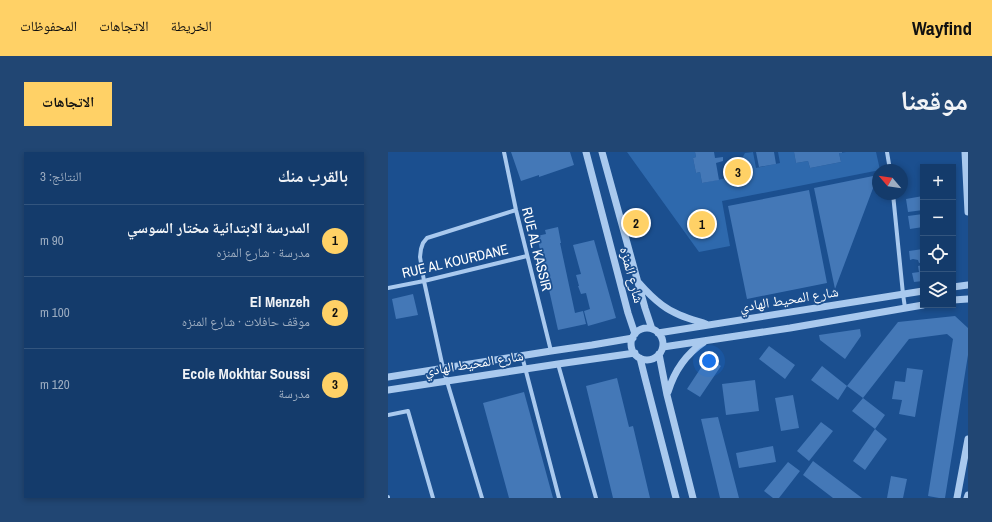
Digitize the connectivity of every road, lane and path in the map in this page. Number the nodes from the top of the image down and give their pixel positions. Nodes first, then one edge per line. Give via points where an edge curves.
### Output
1 (504, 152) edge
2 (586, 152) edge
3 (602, 152) edge
4 (887, 152) edge
5 (964, 152) edge
6 (889, 164) edge
7 (894, 200) edge
8 (516, 210) junction
9 (968, 212) edge
10 (527, 256) junction
11 (424, 281) junction
12 (638, 282) junction
13 (968, 286) edge
14 (956, 287) edge
15 (388, 288) edge
16 (920, 291) edge
17 (903, 294) junction
18 (968, 295) edge
19 (968, 299) edge
20 (956, 300) edge
21 (920, 306) edge
22 (905, 308) junction
23 (708, 324) junction
24 (655, 331) junction
25 (634, 336) junction
26 (705, 341) junction
27 (663, 347) junction
28 (551, 351) junction
29 (659, 354) junction
30 (522, 356) junction
31 (638, 356) junction
32 (558, 364) junction
33 (443, 368) junction
34 (525, 369) junction
35 (388, 376) edge
36 (447, 381) junction
37 (388, 390) edge
38 (668, 395) junction
39 (388, 415) edge
40 (968, 439) edge
41 (433, 498) edge
42 (482, 498) edge
43 (559, 498) edge
44 (596, 498) edge
45 (676, 498) edge
46 (693, 498) edge
47 (956, 498) edge

1 - 8 street, RUE AL KASSIR
2 - 25 street, شارع المنزه
3 - 12 street, شارع المنزه
4 - 6 street
5 - 9 street
7 - 17 street
8 - 10 street, RUE AL KASSIR
8 - 11 street via 427,238 420,249
10 - 11 street, RUE AL KOURDANE
10 - 28 street, RUE AL KASSIR
11 - 15 street, RUE AL KOURDANE
11 - 33 street
12 - 23 street via 668,309
12 - 24 street, شارع المنزه
13 - 14 street
13 - 18 street
16 - 17 street, شارع المحيط الهادي
17 - 22 street
17 - 23 street, شارع المحيط الهادي
19 - 20 street
21 - 22 street, شارع المحيط الهادي
22 - 26 street, شارع المحيط الهادي
23 - 24 street, شارع المحيط الهادي
24 - 25 street via 642,329
24 - 27 street via 663,340
25 - 28 street, شارع المحيط الهادي
25 - 31 street via 632,346
26 - 27 street, شارع المحيط الهادي
26 - 38 street via 691,352 680,366 672,380
27 - 29 street
28 - 30 street, شارع المحيط الهادي
29 - 31 street via 647,360
29 - 38 street
30 - 33 street, شارع المحيط الهادي
30 - 34 street
31 - 32 street, شارع المحيط الهادي
31 - 45 street
32 - 34 street, شارع المحيط الهادي
32 - 44 street
33 - 35 street, شارع المحيط الهادي
33 - 36 street
34 - 36 street, شارع المحيط الهادي
34 - 43 street
36 - 37 street, شارع المحيط الهادي
36 - 42 street
38 - 46 street
39 - 41 street via 408,411
40 - 47 street

